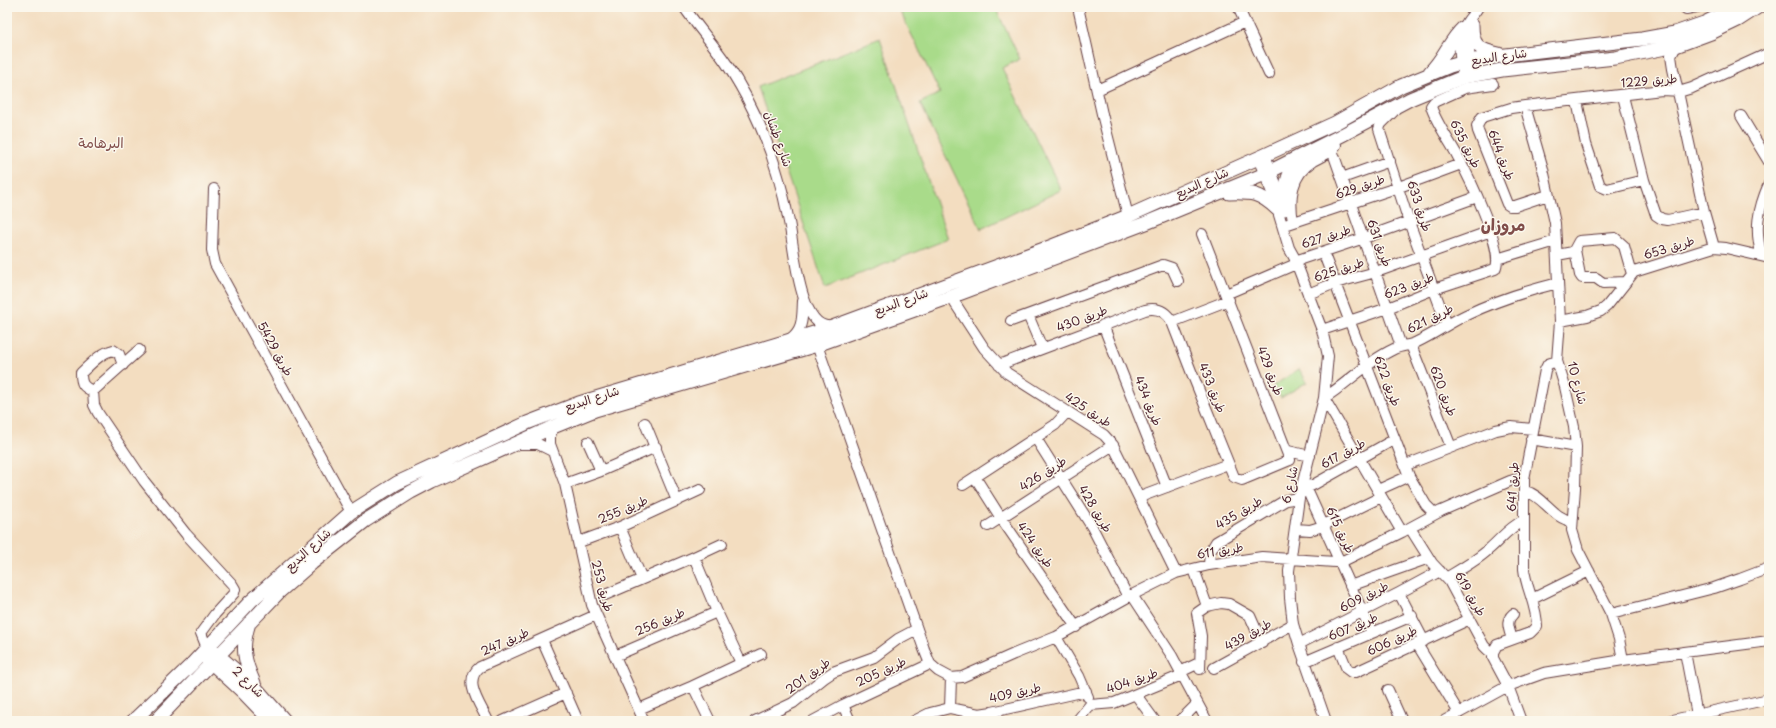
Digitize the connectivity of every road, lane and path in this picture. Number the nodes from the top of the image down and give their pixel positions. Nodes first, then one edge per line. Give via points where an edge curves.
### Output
1 (684, 7) edge
2 (1238, 7) edge
3 (1684, 7) edge
4 (1697, 7) edge
5 (1737, 7) edge
6 (1758, 7) edge
7 (1082, 8) edge
8 (1472, 18) edge
9 (1245, 22) junction
10 (1676, 46) junction
11 (1506, 55) junction
12 (1768, 55) edge
13 (1465, 62) junction
14 (1429, 73) junction
15 (1269, 74) dead end
16 (1468, 76) junction
17 (1493, 84) dead end
18 (1097, 90) junction
19 (1678, 91) junction
20 (1623, 96) junction
21 (1577, 101) junction
22 (1403, 102) junction
23 (1525, 106) junction
24 (1741, 116) dead end
25 (1342, 135) junction
26 (1332, 150) junction
27 (1306, 154) junction
28 (1262, 157) junction
29 (1390, 161) junction
30 (1769, 162) edge
31 (1462, 164) junction
32 (1268, 172) junction
33 (1342, 178) junction
34 (1644, 180) junction
35 (1769, 184) edge
36 (1399, 187) junction
37 (214, 189) dead end
38 (1219, 194) junction
39 (1548, 195) junction
40 (1477, 197) junction
41 (1351, 204) junction
42 (1281, 209) junction
43 (1704, 212) junction
44 (1128, 216) junction
45 (1409, 222) junction
46 (1290, 223) junction
47 (1491, 231) junction
48 (1202, 234) dead end
49 (1364, 238) junction
50 (1556, 241) junction
51 (1714, 247) junction
52 (1576, 250) junction
53 (1323, 252) junction
54 (1557, 255) junction
55 (1422, 256) junction
56 (1766, 257) edge
57 (1497, 259) junction
58 (1295, 261) junction
59 (1376, 272) junction
60 (1632, 274) junction
61 (1178, 281) dead end
62 (1625, 282) junction
63 (1335, 283) junction
64 (1558, 283) junction
65 (1434, 289) junction
66 (1308, 294) junction
67 (951, 297) junction
68 (1228, 297) junction
69 (804, 299) junction
70 (1388, 308) junction
71 (1028, 315) junction
72 (1349, 321) junction
73 (1560, 321) junction
74 (1011, 322) dead end
75 (1172, 322) junction
76 (843, 324) junction
77 (1103, 325) junction
78 (1447, 325) junction
79 (1322, 330) junction
80 (786, 342) junction
81 (818, 344) junction
82 (1406, 345) junction
83 (1042, 348) junction
84 (139, 350) dead end
85 (1557, 361) junction
86 (123, 365) junction
87 (999, 365) junction
88 (1367, 366) junction
89 (93, 391) junction
90 (1324, 398) junction
91 (1067, 412) junction
92 (645, 423) dead end
93 (553, 427) junction
94 (1532, 434) junction
95 (1035, 437) junction
96 (1395, 440) junction
97 (588, 442) dead end
98 (1113, 444) junction
99 (514, 445) junction
100 (656, 447) junction
101 (1451, 447) junction
102 (1576, 447) junction
103 (552, 451) junction
104 (1289, 456) junction
105 (1310, 456) junction
106 (1361, 459) junction
107 (1228, 464) junction
108 (1406, 465) junction
109 (1306, 468) junction
110 (601, 471) junction
111 (1409, 476) junction
112 (975, 477) junction
113 (1061, 477) junction
114 (1524, 479) junction
115 (566, 484) junction
116 (963, 486) dead end
117 (1167, 487) junction
118 (700, 490) dead end
119 (1300, 491) junction
120 (1525, 491) junction
121 (1380, 494) junction
122 (1140, 497) junction
123 (677, 500) junction
124 (351, 512) junction
125 (1435, 514) junction
126 (1000, 518) junction
127 (1524, 520) junction
128 (1572, 521) junction
129 (988, 526) dead end
130 (1323, 526) junction
131 (620, 528) junction
132 (1296, 529) junction
133 (1406, 530) junction
134 (579, 542) junction
135 (722, 544) dead end
136 (694, 557) junction
137 (1429, 558) junction
138 (1292, 560) junction
139 (1340, 562) junction
140 (1209, 565) junction
141 (1769, 568) edge
142 (1194, 569) junction
143 (1589, 571) junction
144 (1176, 573) junction
145 (1443, 574) junction
146 (642, 579) junction
147 (1350, 586) junction
148 (1399, 593) junction
149 (605, 595) dead end
150 (1130, 596) junction
151 (1533, 602) junction
152 (1207, 606) junction
153 (717, 612) junction
154 (1362, 612) junction
155 (1513, 614) dead end
156 (1611, 614) junction
157 (596, 615) junction
158 (1412, 616) junction
159 (1470, 619) junction
160 (249, 623) junction
161 (1293, 624) junction
162 (1076, 627) junction
163 (917, 629) junction
164 (1372, 632) junction
165 (1056, 637) junction
166 (1512, 638) junction
167 (542, 640) junction
168 (1769, 641) edge
169 (1421, 642) junction
170 (1262, 643) junction
171 (1299, 644) junction
172 (1338, 647) junction
173 (205, 650) junction
174 (1685, 652) junction
175 (761, 654) dead end
176 (1493, 655) junction
177 (615, 656) junction
178 (215, 659) junction
179 (1623, 660) junction
180 (1304, 662) junction
181 (741, 663) junction
182 (930, 664) junction
183 (1214, 668) dead end
184 (1181, 674) junction
185 (951, 678) junction
186 (693, 686) junction
187 (1508, 686) junction
188 (255, 687) junction
189 (1388, 690) dead end
190 (1086, 691) junction
191 (566, 693) junction
192 (1136, 695) junction
193 (1769, 699) edge
194 (1198, 704) junction
195 (843, 705) junction
196 (1090, 705) junction
197 (950, 708) junction
198 (639, 709) junction
199 (1459, 713) junction
200 (1698, 715) junction
201 (980, 717) edge
202 (133, 721) edge
203 (156, 721) edge
204 (271, 721) edge
205 (285, 721) edge
206 (488, 721) edge
207 (503, 721) edge
208 (578, 721) edge
209 (644, 721) edge
210 (710, 721) edge
211 (755, 721) edge
212 (813, 721) edge
213 (850, 721) edge
214 (914, 721) edge
215 (1077, 721) edge
216 (1155, 721) edge
217 (1180, 721) edge
218 (1207, 721) edge
219 (1326, 721) edge
220 (1402, 721) edge
221 (1444, 721) edge
222 (1522, 721) edge
223 (1668, 721) edge

1 - 69 street, شارع طشان via 745,93 767,141 782,192
2 - 9 street
3 - 4 street
5 - 11 main road, شارع البديع via 1675,33
6 - 10 main road, شارع البديع via 1718,30
7 - 18 street
8 - 11 main road via 1473,38 1477,46 1484,51
8 - 13 street
8 - 14 main road via 1455,36 1443,58
9 - 15 street
9 - 18 street
10 - 16 main road, شارع البديع via 1615,58
10 - 19 street via 1671,61
11 - 13 main road, شارع البديع
12 - 19 street, طريق 1229 via 1692,88
13 - 14 main road, شارع البديع
13 - 16 street
14 - 28 main road, شارع البديع via 1335,123
16 - 22 main road, شارع البديع
17 - 31 street, طريق 635 via 1465,88 1432,104 1432,109
18 - 44 street
19 - 20 street, طريق 1229
19 - 43 street
20 - 21 street, طريق 1229
20 - 34 street
21 - 23 street, طريق 1229
21 - 34 street via 1586,144 1600,186 1607,189
22 - 25 main road, شارع البديع
22 - 29 street, طريق 633 via 1379,129
23 - 39 street, شارع 10
23 - 39 street, طريق 644 via 1482,117 1477,126 1478,131 1507,204 1515,206
24 - 30 street
25 - 26 street
25 - 27 main road, شارع البديع
26 - 33 street, طريق 631
26 - 46 street via 1308,165 1297,177 1291,196
27 - 32 main road, شارع البديع
27 - 42 main road via 1288,176
28 - 32 street, شارع 6
28 - 44 main road, شارع البديع
29 - 33 street
29 - 36 street, طريق 633
31 - 36 street, طريق 629
31 - 40 street, طريق 635
32 - 38 main road, شارع البديع
32 - 42 street, شارع 6
33 - 41 street, طريق 631
34 - 43 street via 1654,212 1662,219 1672,220
35 - 56 street via 1758,216 1757,238
36 - 41 street, طريق 629
36 - 45 street, طريق 633
37 - 124 street, طريق 5429 via 212,250 215,264
38 - 42 main road via 1256,194
38 - 67 main road, شارع البديع
39 - 50 street, شارع 10 via 1555,223
40 - 45 street, طريق 627
40 - 47 street, طريق 635
41 - 46 street, طريق 629
41 - 49 street, طريق 631
42 - 46 street, شارع 6
42 - 58 street, شارع 6 via 1289,248
43 - 51 street
44 - 76 main road, شارع البديع
45 - 49 street, طريق 627
45 - 55 street, طريق 633
46 - 58 street, شارع 6
47 - 55 street, طريق 625
47 - 57 street, طريق 635
48 - 68 street, طريق 429
49 - 53 street, طريق 627
49 - 59 street, طريق 631
50 - 54 street, شارع 10
50 - 57 street
51 - 56 street via 1720,246
51 - 60 street, طريق 653
52 - 54 street, طريق 653
52 - 60 street, طريق 653 via 1579,241 1615,238 1624,246
52 - 62 street via 1582,278 1603,282
53 - 58 street, طريق 627
53 - 63 street, طريق 622
54 - 64 street, شارع 10
55 - 59 street, طريق 625
55 - 65 street, طريق 633
57 - 65 street, طريق 623 via 1493,270
58 - 66 street, شارع 6
58 - 68 street, طريق 627
59 - 63 street, طريق 625
59 - 70 street, طريق 631
60 - 62 street
61 - 71 street, طريق 430 via 1172,268 1163,265
62 - 73 street via 1601,311
63 - 66 street, طريق 625
63 - 72 street, طريق 622
64 - 73 street, شارع 10
64 - 78 street, طريق 621 via 1525,291
65 - 70 street, طريق 623
65 - 78 street, طريق 633
66 - 79 street, شارع 6
67 - 81 main road, شارع البديع
67 - 87 street, طريق 425 via 984,348
68 - 75 street
68 - 104 street, طريق 429
69 - 76 street via 818,323 829,326
69 - 80 street via 799,331
70 - 72 street, طريق 623
70 - 82 street, طريق 631
71 - 74 street, طريق 430
71 - 83 street
72 - 79 street, طريق 623
72 - 88 street, طريق 622
73 - 85 street, شارع 10
75 - 77 street, طريق 430 via 1161,310 1149,309
75 - 107 street, طريق 433
76 - 80 main road, شارع البديع
77 - 83 street, طريق 430
77 - 117 street, طريق 434
78 - 82 street, طريق 621
79 - 90 street, شارع 6 via 1328,356
80 - 124 main road, شارع البديع via 556,411 397,483
81 - 93 main road, شارع البديع via 610,406
81 - 163 street
82 - 88 street, طريق 621 via 1394,349
82 - 101 street, طريق 620
83 - 87 street, طريق 430
84 - 86 street
85 - 94 street, طريق 641 via 1548,364 1545,370
85 - 102 street, شارع 10 via 1574,427
86 - 89 street
86 - 89 street via 119,354 113,350 98,357 81,373 83,386
87 - 91 street, طريق 425 via 1020,382
88 - 90 street, طريق 621
88 - 96 street, طريق 622
89 - 173 street via 94,405 98,413 139,475 186,534 235,589 201,633
90 - 105 street, شارع 6
90 - 106 street, طريق 619
91 - 95 street via 1058,422
91 - 98 street, طريق 425 via 1104,435
92 - 100 street
93 - 99 main road, شارع البديع
93 - 103 street, طريق 253 via 550,440
94 - 101 street via 1511,427 1501,428
94 - 102 street
94 - 114 street, طريق 641
95 - 112 street
95 - 113 street, طريق 428
96 - 106 street, طريق 617
96 - 108 street, طريق 622
97 - 110 street
98 - 113 street, طريق 426
98 - 122 street, طريق 425
99 - 103 street via 538,444
99 - 160 main road, شارع البديع via 432,481 365,521 280,591
100 - 110 street
100 - 123 street
101 - 108 street
102 - 128 street, شارع 10
103 - 115 street, طريق 253
104 - 105 street
104 - 107 street, طريق 433 via 1242,480 1234,477
104 - 109 street
105 - 109 street, شارع 6
106 - 119 street, طريق 617
106 - 121 street, طريق 619
107 - 117 street
108 - 111 street, طريق 622
109 - 119 street, شارع 6
110 - 115 street
111 - 121 street
111 - 125 street, طريق 622 via 1426,505
112 - 116 street
112 - 126 street, طريق 424
113 - 126 street, طريق 426
113 - 150 street, طريق 428
114 - 120 street, طريق 641
114 - 125 street, طريق 611 via 1517,478 1495,486
115 - 134 street, طريق 253
117 - 122 street
118 - 123 street, طريق 255
119 - 130 street, طريق 615 via 1309,494
119 - 132 street, شارع 6
119 - 140 street, طريق 435 via 1216,542 1210,552
120 - 127 street, طريق 641
120 - 128 street via 1534,494 1563,518
121 - 130 street
121 - 133 street, طريق 619
122 - 144 street, طريق 425
123 - 131 street, طريق 255
124 - 173 main road, شارع البديع via 251,601
125 - 133 street, طريق 611
126 - 129 street, طريق 426
126 - 162 street, طريق 424
127 - 145 street, طريق 609 via 1506,531 1477,559
127 - 151 street, طريق 641 via 1524,569
128 - 143 street, شارع 10 via 1573,539
130 - 132 street via 1313,530
130 - 139 street, طريق 615
131 - 134 street, طريق 255
131 - 146 street
132 - 138 street, شارع 6
133 - 137 street, طريق 619
133 - 139 street, طريق 611
134 - 157 street, طريق 253 via 588,591
135 - 136 street
136 - 146 street
136 - 153 street
137 - 145 street, طريق 619
137 - 147 street
138 - 139 street, طريق 611
138 - 140 street, طريق 611 via 1262,557
138 - 161 street, شارع 6 via 1289,571
139 - 147 street, طريق 615
140 - 142 street, طريق 611
141 - 156 street via 1714,588
142 - 144 street, طريق 611
142 - 152 street
143 - 151 street
143 - 156 street, شارع 10
144 - 150 street, طريق 611
145 - 148 street, طريق 609
145 - 159 street, طريق 619
146 - 149 street
147 - 154 street, طريق 615
148 - 154 street, طريق 609
148 - 158 street
150 - 162 street, طريق 611
150 - 184 street, طريق 428 via 1172,656
151 - 166 street, طريق 641 via 1537,626 1534,630
152 - 170 street via 1225,603 1250,616
152 - 184 street, طريق 404 via 1197,613 1201,636 1200,666
153 - 177 street, طريق 256
153 - 181 street
154 - 164 street, طريق 615
154 - 171 street, طريق 609
155 - 166 street via 1508,620
156 - 179 street, شارع 10
157 - 167 street, طريق 247
157 - 177 street, طريق 253
158 - 164 street, طريق 607
158 - 169 street
159 - 169 street, طريق 606
159 - 176 street, طريق 619 via 1486,648
160 - 178 main road, شارع البديع
160 - 188 main road via 243,652
161 - 170 street, طريق 439
161 - 171 street, شارع 6
162 - 165 street, طريق 611
163 - 182 street
163 - 211 street, طريق 201 via 874,657 833,672 793,703
164 - 172 street, طريق 607
165 - 185 street, طريق 611 via 962,677
165 - 190 street
166 - 176 street via 1498,645
167 - 191 street
167 - 206 street, طريق 247 via 480,667 475,672 472,684
168 - 174 street
169 - 172 street, طريق 606 via 1356,672 1347,669
169 - 199 street
170 - 183 street, طريق 439
171 - 180 street, شارع 6
172 - 180 street, طريق 607
173 - 178 main road, شارع 2
173 - 202 main road, شارع البديع
174 - 179 street
174 - 200 street
175 - 181 street
176 - 187 street, طريق 619
177 - 198 street, طريق 253
178 - 188 main road, شارع 2
178 - 203 main road, شارع البديع
178 - 204 main road, شارع 2
179 - 187 street via 1544,673
180 - 219 street, شارع 6
181 - 186 street
182 - 185 street
182 - 195 street, طريق 205
184 - 192 street, طريق 404
184 - 194 street, طريق 428
185 - 197 street
186 - 198 street
186 - 210 street
187 - 199 street
187 - 222 street, طريق 619
188 - 205 main road, شارع 2
189 - 220 street
190 - 196 street
190 - 201 street, طريق 409
191 - 207 street
191 - 208 street
192 - 196 street, طريق 404 via 1114,703
192 - 216 street
193 - 200 street
194 - 217 street
194 - 218 street, طريق 428
195 - 212 street, طريق 205
195 - 213 street
196 - 215 street
197 - 201 street, طريق 409
197 - 214 street via 930,713
198 - 209 street, طريق 253
199 - 221 street
200 - 223 street

